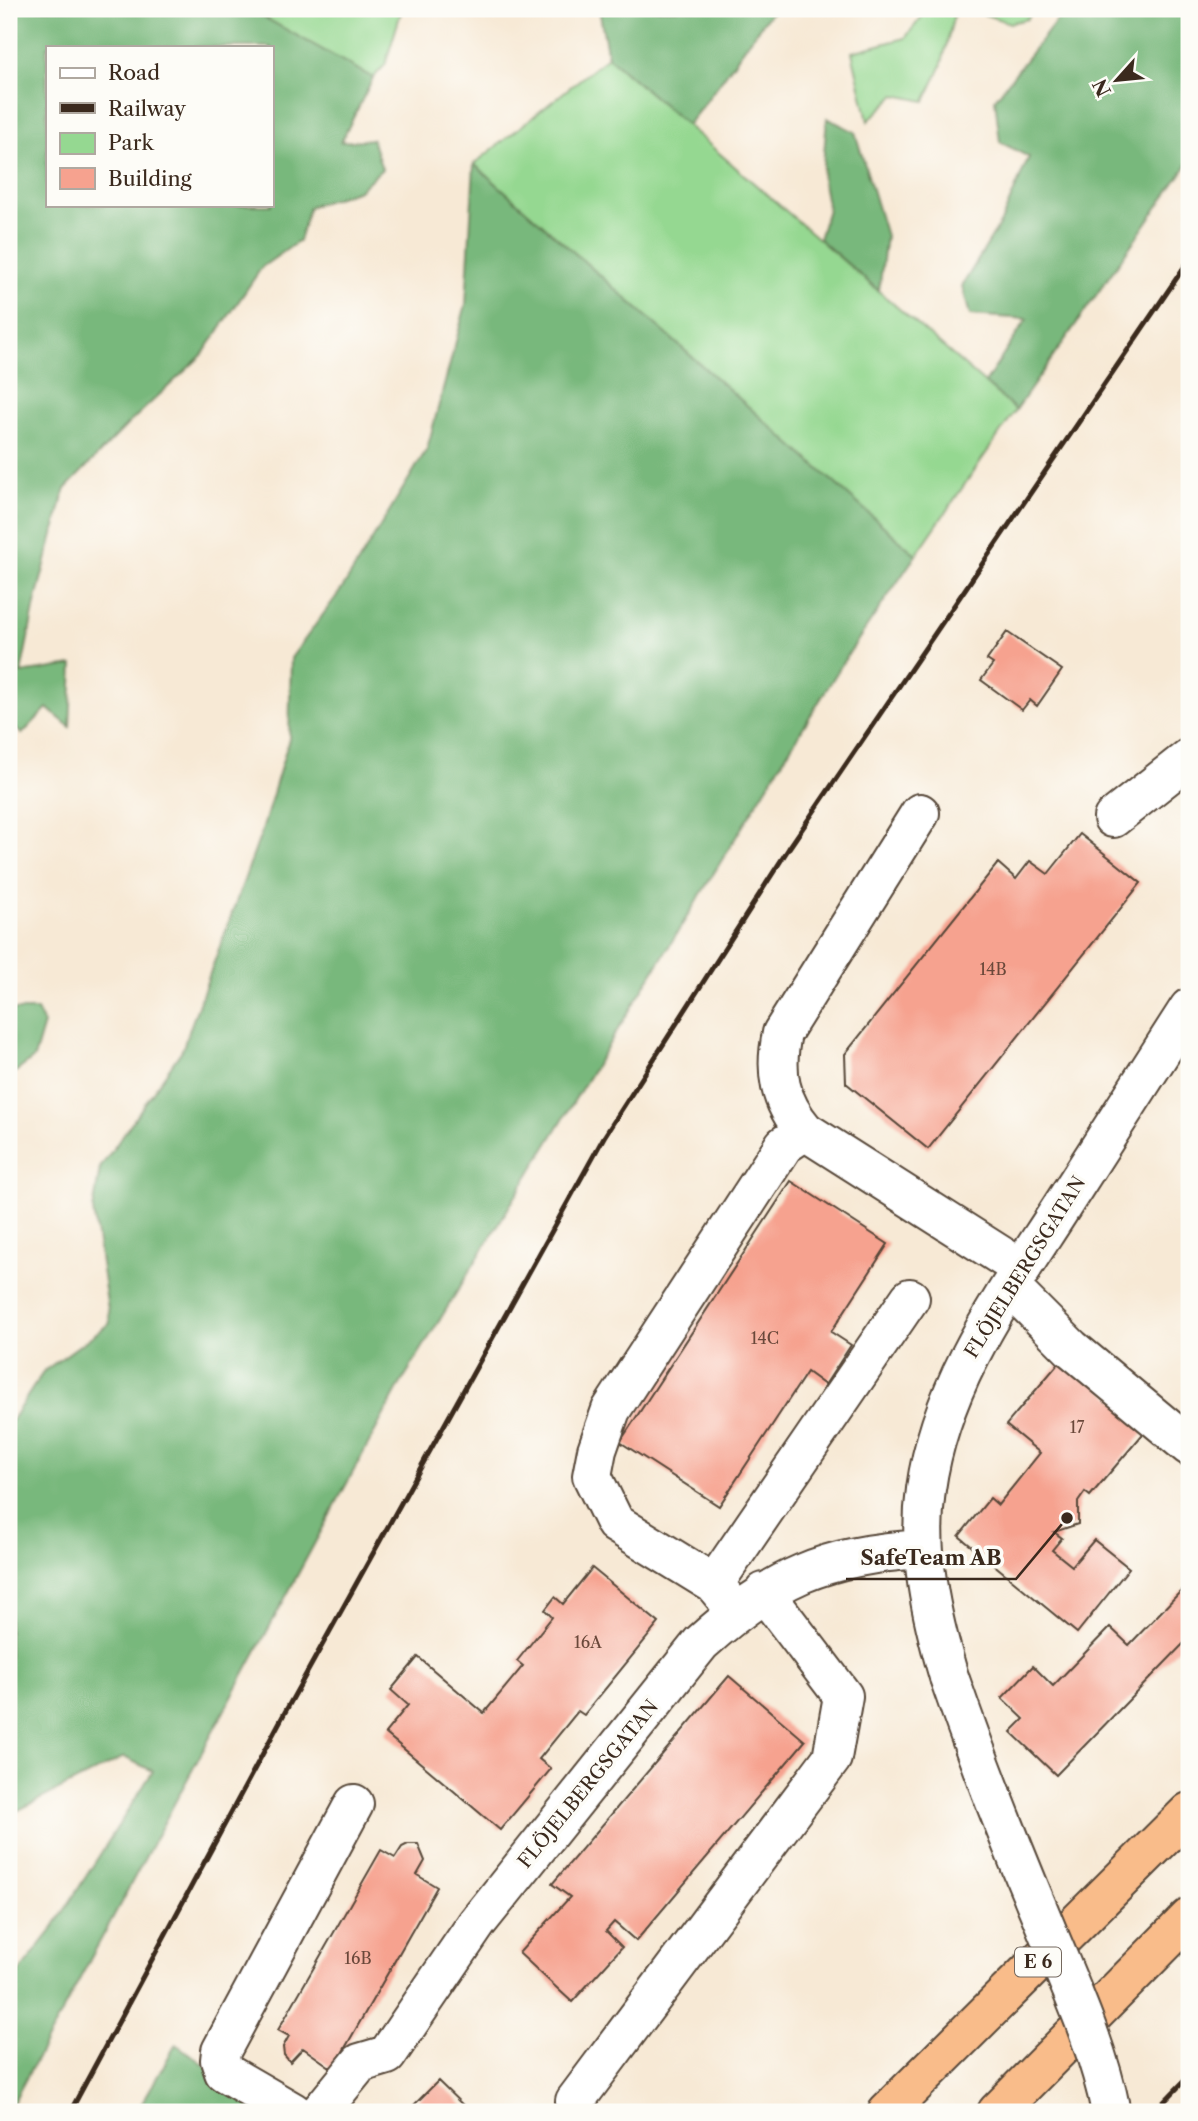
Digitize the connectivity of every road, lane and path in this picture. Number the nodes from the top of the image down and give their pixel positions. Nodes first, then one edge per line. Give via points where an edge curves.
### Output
1 (1189, 758) edge
2 (920, 813) dead end
3 (1113, 818) dead end
4 (1189, 1008) edge
5 (805, 1131) junction
6 (1016, 1278) junction
7 (910, 1298) dead end
8 (1189, 1446) edge
9 (923, 1549) junction
10 (738, 1596) junction
11 (354, 1804) dead end
12 (1189, 1812) edge
13 (1189, 1918) edge
14 (387, 2054) junction
15 (575, 2101) dead end
16 (292, 2112) edge
17 (320, 2112) edge
18 (343, 2112) edge
19 (887, 2112) edge
20 (997, 2112) edge
21 (1111, 2112) edge

1 - 3 street
2 - 5 street via 782,1033 776,1062 789,1112
4 - 6 street, FLÖJELBERGSGATAN
5 - 6 street
5 - 10 street via 784,1145 611,1410 592,1476 615,1522
6 - 8 street via 1071,1348
6 - 9 street, FLÖJELBERGSGATAN via 955,1385 926,1489
7 - 10 street
9 - 10 street, FLÖJELBERGSGATAN via 820,1564
9 - 21 street, FLÖJELBERGSGATAN, bridge via 932,1617 949,1677 987,1786 1080,2012
10 - 14 street, FLÖJELBERGSGATAN via 477,1923
10 - 15 street via 842,1696 832,1758
11 - 16 street via 221,2052 225,2073
12 - 19 highway, E 6
13 - 20 highway
14 - 17 street via 360,2063
14 - 18 street, FLÖJELBERGSGATAN

